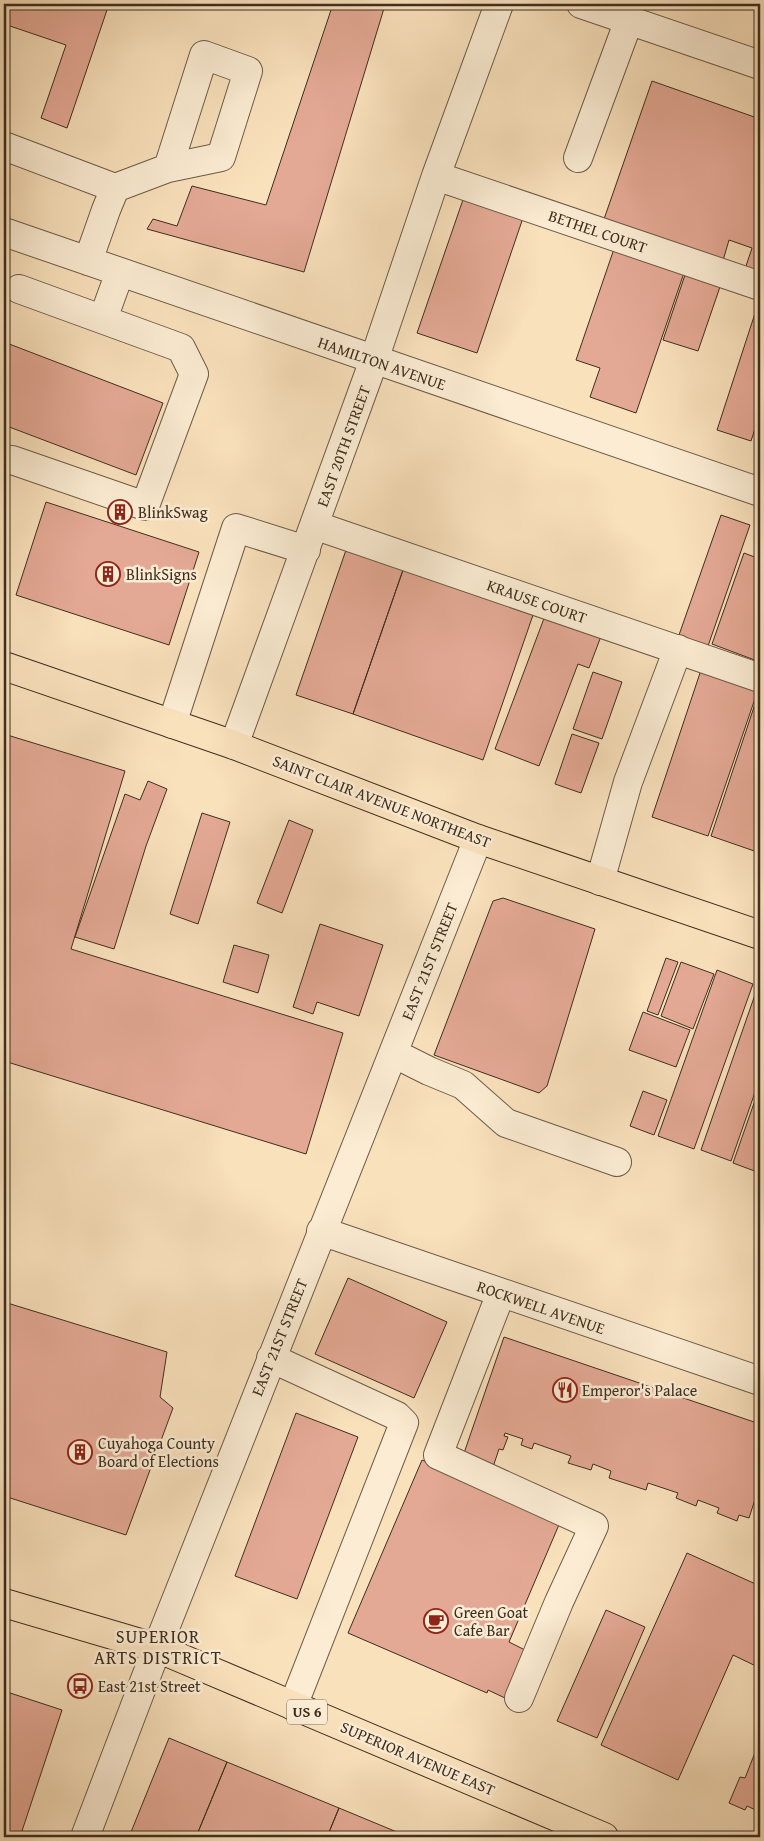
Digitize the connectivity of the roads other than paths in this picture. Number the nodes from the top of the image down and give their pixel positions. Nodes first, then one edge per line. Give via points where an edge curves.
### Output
1 (499, 4) edge
2 (581, 4) edge
3 (629, 20) junction
4 (760, 65) edge
5 (4, 146) edge
6 (578, 158) dead end
7 (168, 168) dead end
8 (436, 176) junction
9 (116, 188) junction
10 (4, 232) edge
11 (88, 261) junction
12 (120, 272) junction
13 (760, 286) edge
14 (19, 289) dead end
15 (103, 319) junction
16 (374, 360) junction
17 (7, 466) edge
18 (760, 492) edge
19 (310, 537) junction
20 (678, 650) junction
21 (4, 666) edge
22 (760, 678) edge
23 (172, 724) junction
24 (234, 745) junction
25 (478, 839) junction
26 (600, 881) junction
27 (760, 935) edge
28 (393, 1053) junction
29 (617, 1162) dead end
30 (322, 1231) junction
31 (502, 1293) junction
32 (272, 1358) junction
33 (760, 1382) edge
34 (4, 1603) edge
35 (157, 1648) junction
36 (519, 1698) dead end
37 (293, 1706) junction
38 (85, 1837) edge
39 (604, 1837) edge

1 - 8 street, EAST 20TH STREET
2 - 3 street
3 - 4 street
3 - 6 street
5 - 9 street
7 - 9 street
8 - 13 street, BETHEL COURT
8 - 16 street, EAST 20TH STREET
9 - 11 street
10 - 11 street, HAMILTON AVENUE
11 - 12 street, HAMILTON AVENUE
12 - 15 street
12 - 16 street, HAMILTON AVENUE
14 - 15 street
15 - 17 street via 181,348 194,374 145,506
16 - 18 street, HAMILTON AVENUE
16 - 19 street, EAST 20TH STREET
19 - 20 street, KRAUSE COURT
19 - 23 street, KRAUSE COURT via 236,528
19 - 24 street, EAST 20TH STREET
20 - 22 street, KRAUSE COURT
20 - 26 street via 628,782
21 - 23 main road, SAINT CLAIR AVENUE NORTHEAST
23 - 24 main road, SAINT CLAIR AVENUE NORTHEAST
24 - 25 main road, SAINT CLAIR AVENUE NORTHEAST
25 - 26 main road, SAINT CLAIR AVENUE NORTHEAST
25 - 28 street, EAST 21ST STREET
26 - 27 main road, SAINT CLAIR AVENUE NORTHEAST
28 - 29 street via 463,1085 506,1123
28 - 30 street, EAST 21ST STREET
30 - 31 street, ROCKWELL AVENUE
30 - 32 street, EAST 21ST STREET
31 - 33 street, ROCKWELL AVENUE
31 - 36 street via 438,1456 594,1526
32 - 35 street, EAST 21ST STREET
32 - 37 street via 397,1416 404,1424
34 - 35 main road, SUPERIOR AVENUE EAST / US 6
35 - 37 main road, SUPERIOR AVENUE EAST / US 6
35 - 38 street, EAST 21ST STREET
37 - 39 main road, SUPERIOR AVENUE EAST / US 6

